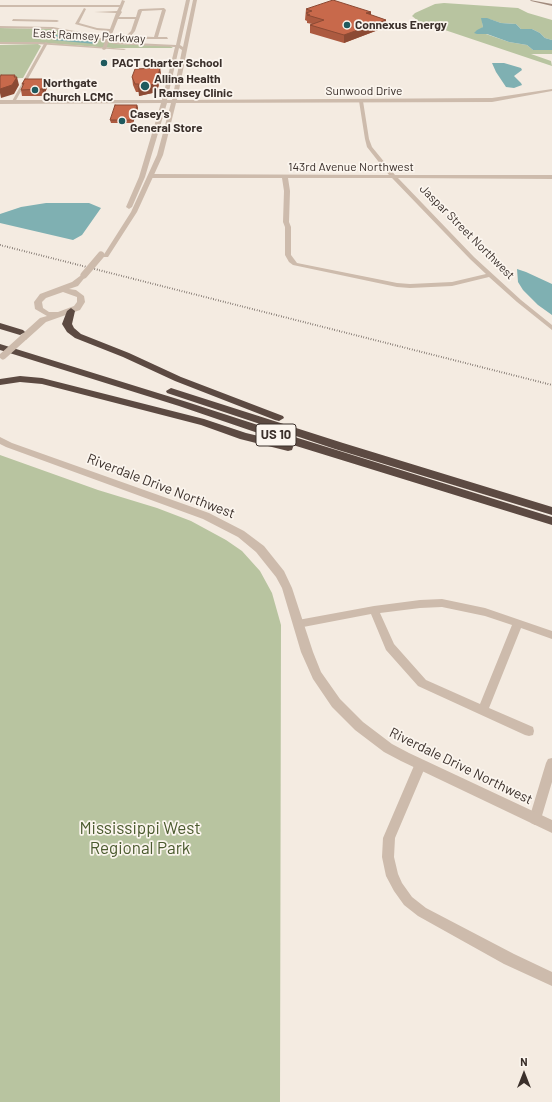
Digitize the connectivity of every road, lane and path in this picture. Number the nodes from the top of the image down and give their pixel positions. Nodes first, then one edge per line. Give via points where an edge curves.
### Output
1 (70, 0) edge
2 (124, 0) edge
3 (188, 0) edge
4 (195, 0) edge
5 (532, 0) edge
6 (47, 3) edge
7 (552, 5) edge
8 (0, 6) edge
9 (66, 6) junction
10 (122, 6) junction
11 (120, 12) junction
12 (40, 16) junction
13 (118, 18) junction
14 (137, 18) junction
15 (13, 20) dead end
16 (58, 21) junction
17 (94, 23) dead end
18 (88, 26) junction
19 (0, 27) edge
20 (53, 28) junction
21 (112, 30) junction
22 (110, 34) junction
23 (128, 36) junction
24 (156, 38) junction
25 (167, 38) dead end
26 (108, 41) junction
27 (0, 43) edge
28 (46, 43) junction
29 (177, 48) junction
30 (104, 49) junction
31 (180, 71) junction
32 (19, 80) dead end
33 (25, 80) junction
34 (552, 90) edge
35 (165, 101) junction
36 (174, 101) junction
37 (361, 101) junction
38 (0, 102) edge
39 (13, 102) junction
40 (151, 176) junction
41 (285, 177) junction
42 (394, 177) junction
43 (552, 177) edge
44 (103, 256) junction
45 (491, 275) junction
46 (87, 276) junction
47 (59, 290) junction
48 (80, 296) junction
49 (38, 308) junction
50 (71, 311) junction
51 (58, 314) junction
52 (0, 326) edge
53 (552, 328) edge
54 (20, 335) junction
55 (0, 339) edge
56 (1, 353) edge
57 (0, 382) edge
58 (3, 443) edge
59 (382, 459) junction
60 (424, 482) junction
61 (552, 511) edge
62 (552, 521) edge
63 (374, 610) junction
64 (518, 623) junction
65 (298, 624) junction
66 (552, 635) edge
67 (482, 710) junction
68 (529, 731) dead end
69 (552, 763) edge
70 (420, 765) junction
71 (535, 819) junction
72 (552, 827) edge
73 (552, 979) edge

1 - 9 street
2 - 10 street
3 - 29 street
4 - 31 street
5 - 7 main road
6 - 8 street
6 - 9 street
6 - 12 street
9 - 10 street
9 - 16 street
10 - 11 street
11 - 13 street
11 - 18 street via 97,14 83,10 77,24
12 - 15 street
12 - 16 street
13 - 14 street
13 - 21 street
14 - 23 street via 133,31
14 - 24 street via 142,9 164,10
16 - 20 street
17 - 18 street
18 - 21 street
19 - 20 street, East Ramsey Parkway
20 - 26 street, East Ramsey Parkway
21 - 22 street
22 - 23 street
22 - 26 street
23 - 24 street
24 - 25 street
26 - 29 street, East Ramsey Parkway
26 - 30 street
27 - 28 street, East Ramsey Parkway
28 - 30 street, East Ramsey Parkway
28 - 33 street
29 - 30 street, East Ramsey Parkway
29 - 31 street via 182,48 177,69
29 - 35 street
31 - 36 street
32 - 33 street
33 - 39 street
34 - 37 street, Sunwood Drive via 492,100
35 - 36 street, Sunwood Drive
35 - 39 street, Sunwood Drive
35 - 44 street via 142,177
36 - 37 street, Sunwood Drive
36 - 40 street via 160,155
37 - 42 street, Jaspar Street Northwest via 370,147
38 - 39 street, Sunwood Drive
40 - 41 street, 143rd Avenue Northwest
40 - 44 street via 134,212
41 - 42 street, 143rd Avenue Northwest
41 - 45 street via 288,256 299,266 410,286 452,284
42 - 43 street, 143rd Avenue Northwest
42 - 45 street, Jaspar Street Northwest
44 - 46 street
45 - 53 street, Jaspar Street Northwest
46 - 47 street via 76,284
46 - 48 street
47 - 48 street
47 - 49 street via 41,298
48 - 50 street via 80,304
49 - 51 street via 45,313
49 - 54 street via 34,319
50 - 51 street
50 - 59 highway via 67,324 78,336 185,382
51 - 54 street via 43,320
52 - 54 highway
54 - 56 street, bridge
55 - 59 highway, US 10
56 - 60 highway, US 10 via 183,404
57 - 60 highway via 29,379 55,384
58 - 65 street, Riverdale Drive Northwest via 206,516 231,528 260,549 280,574
59 - 61 highway, US 10
60 - 62 highway, US 10
63 - 64 street via 442,603 466,607
63 - 65 street
63 - 67 street via 390,647 422,683
64 - 66 street
64 - 67 street
65 - 70 street, Riverdale Drive Northwest via 313,668 336,703 372,737
67 - 68 street
69 - 71 street
70 - 71 street, Riverdale Drive Northwest
70 - 73 street via 389,838 388,857 392,876 398,887 408,901 422,912
71 - 72 street, Riverdale Drive Northwest

